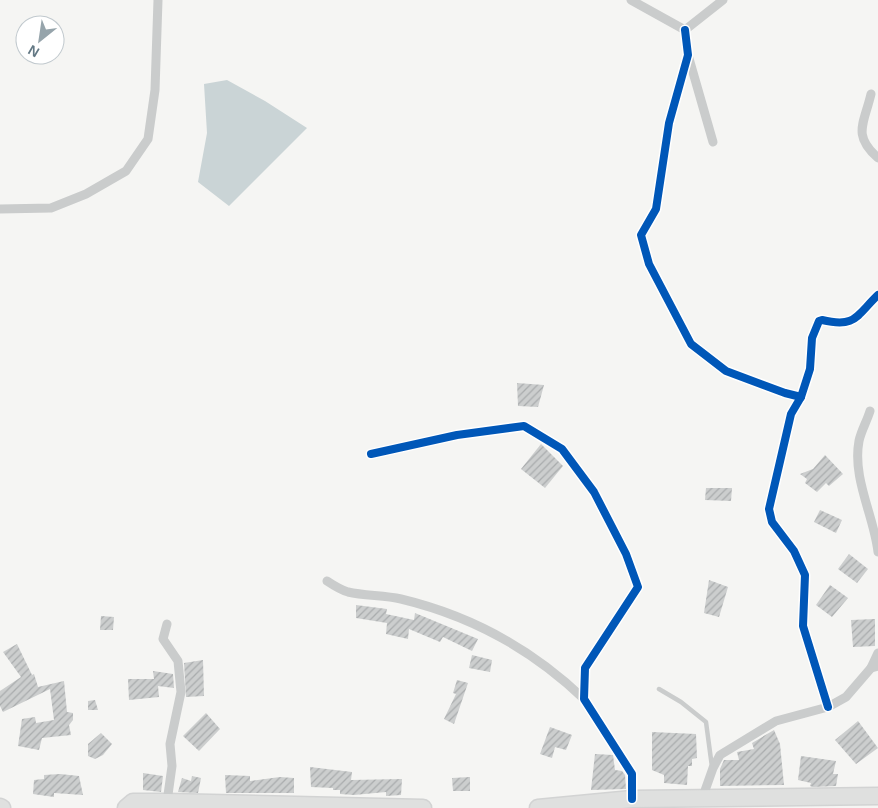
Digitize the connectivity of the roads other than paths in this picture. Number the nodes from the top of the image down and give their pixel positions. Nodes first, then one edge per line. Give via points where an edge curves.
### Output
1 (158, 0) edge
2 (630, 0) edge
3 (723, 0) edge
4 (685, 30) junction
5 (688, 55) junction
6 (871, 94) dead end
7 (713, 142) dead end
8 (878, 158) edge
9 (0, 209) edge
10 (878, 295) edge
11 (801, 397) junction
12 (870, 411) dead end
13 (371, 454) dead end
14 (877, 535) edge
15 (878, 552) edge
16 (327, 581) dead end
17 (167, 624) dead end
18 (878, 653) edge
19 (874, 667) edge
20 (659, 689) dead end
21 (584, 699) junction
22 (828, 707) junction
23 (713, 768) junction
24 (878, 796) edge
25 (632, 799) junction
26 (702, 799) junction
27 (167, 802) junction
28 (126, 808) edge
29 (424, 808) edge
30 (538, 808) edge

1 - 9 street via 155,90 148,139 126,171 86,194 52,208
2 - 4 street
3 - 4 street
4 - 5 street
5 - 7 street
5 - 11 street via 669,123 656,209 641,235 649,264 691,344 726,371
6 - 8 street via 861,136 864,144
10 - 11 street via 852,321 819,321 812,338 810,370
11 - 22 street via 791,414 769,509 772,522 794,552 805,575 804,626
12 - 14 street via 859,440 858,466
13 - 21 street via 457,435 524,426 562,450 594,492 626,554 638,587 585,668
14 - 15 street
16 - 21 street via 347,592 402,599 456,616 495,633 546,664
17 - 27 street via 163,639 178,661 181,692 170,744 172,766
18 - 19 street
19 - 22 street via 846,697
20 - 23 lane via 706,722
21 - 25 street via 632,774
22 - 23 street via 776,721 720,755
23 - 26 street
24 - 26 highway
25 - 26 highway
25 - 30 highway
27 - 28 highway via 133,802
27 - 29 highway

